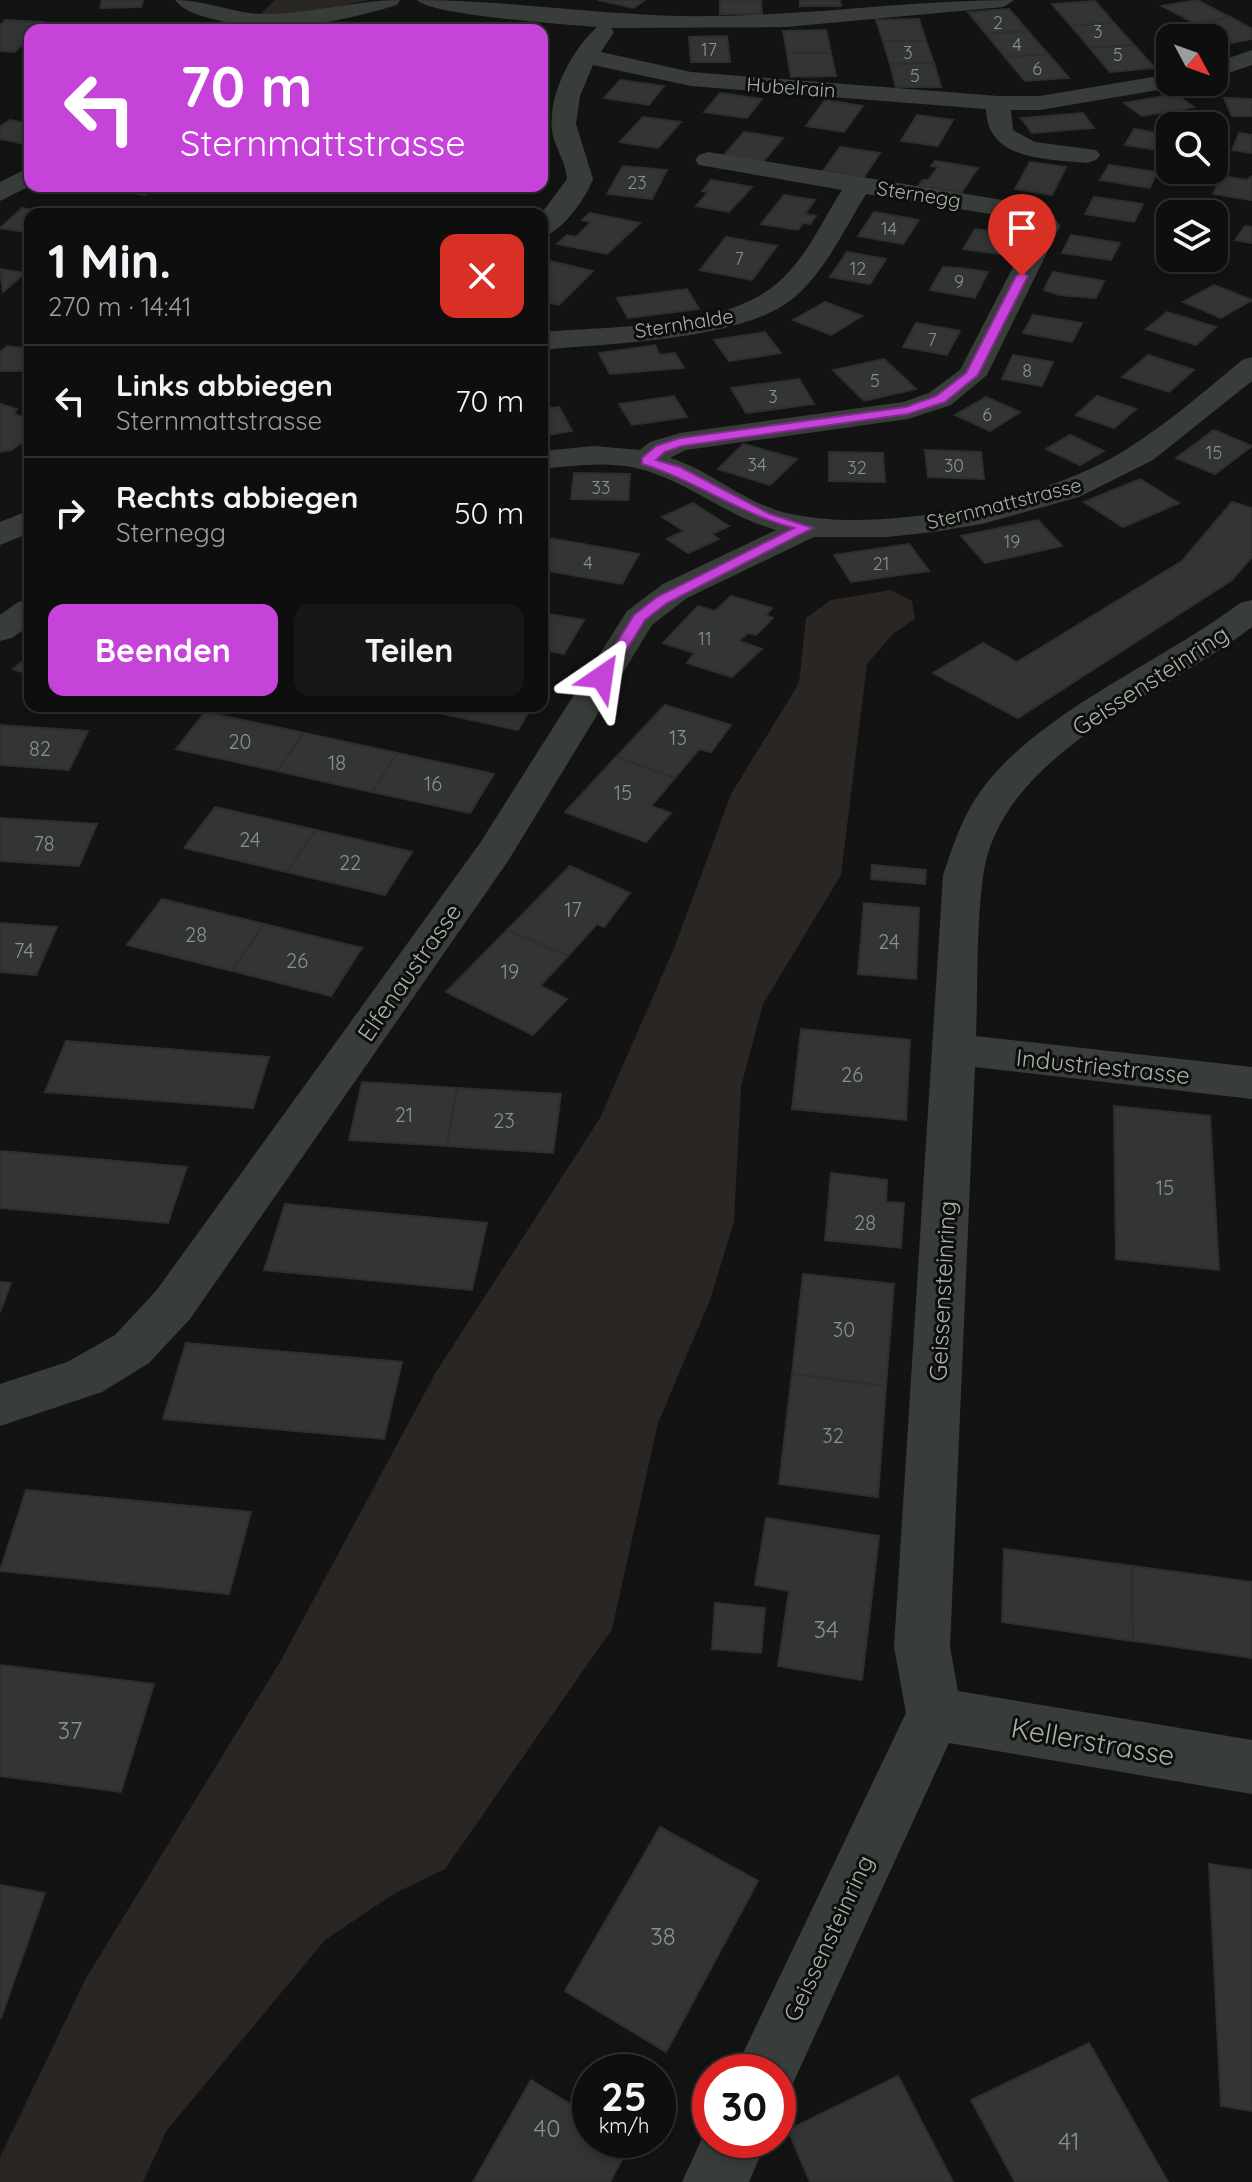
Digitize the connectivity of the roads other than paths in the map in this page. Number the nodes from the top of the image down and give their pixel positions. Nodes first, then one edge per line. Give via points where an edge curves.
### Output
1 (186, 0) edge
2 (389, 0) edge
3 (428, 0) edge
4 (1003, 0) edge
5 (969, 2) edge
6 (786, 10) edge
7 (609, 24) junction
8 (586, 56) junction
9 (1252, 57) edge
10 (1228, 66) edge
11 (1156, 83) edge
12 (998, 103) junction
13 (1087, 155) dead end
14 (708, 160) dead end
15 (24, 179) edge
16 (859, 184) junction
17 (0, 193) edge
18 (548, 222) edge
19 (548, 340) edge
20 (1252, 366) edge
21 (548, 459) edge
22 (647, 461) junction
23 (24, 523) edge
24 (806, 528) junction
25 (0, 535) edge
26 (1252, 610) edge
27 (24, 613) edge
28 (0, 631) edge
29 (955, 1049) junction
30 (1252, 1083) edge
31 (0, 1405) edge
32 (934, 1714) junction
33 (1252, 1767) edge
34 (774, 2054) edge
35 (726, 2158) edge
36 (715, 2182) edge

1 - 2 street via 236,18 301,20
3 - 7 street
4 - 5 street
5 - 6 street
6 - 7 street
7 - 8 street
8 - 12 street, Hubelrain via 674,76
8 - 18 street via 565,113 565,134 580,179
9 - 10 street
11 - 12 street, Hubelrain via 1040,103
12 - 13 street via 1004,135 1015,142
14 - 16 street, Sternegg
15 - 17 street
16 - 19 street, Sternhalde via 793,283 768,305 713,321
16 - 22 street, Sternegg via 1027,212 1047,226 972,375 940,399 908,410 680,442
20 - 24 street, Sternmattstrasse via 1180,427 1100,477 1048,496 886,529
21 - 22 street, Sternmattstrasse via 583,455
22 - 24 street, Sternmattstrasse via 676,470 765,517
23 - 25 street
24 - 31 street, Elfenaustrasse via 675,591 639,618 494,852 173,1305 132,1349 84,1377
26 - 29 street, Geissensteinring via 1070,733 1000,792 980,823 963,875
27 - 28 street
29 - 30 street, Industriestrasse
29 - 32 street, Geissensteinring via 922,1647
32 - 33 street, Kellerstrasse
32 - 34 street, Geissensteinring
35 - 36 street

